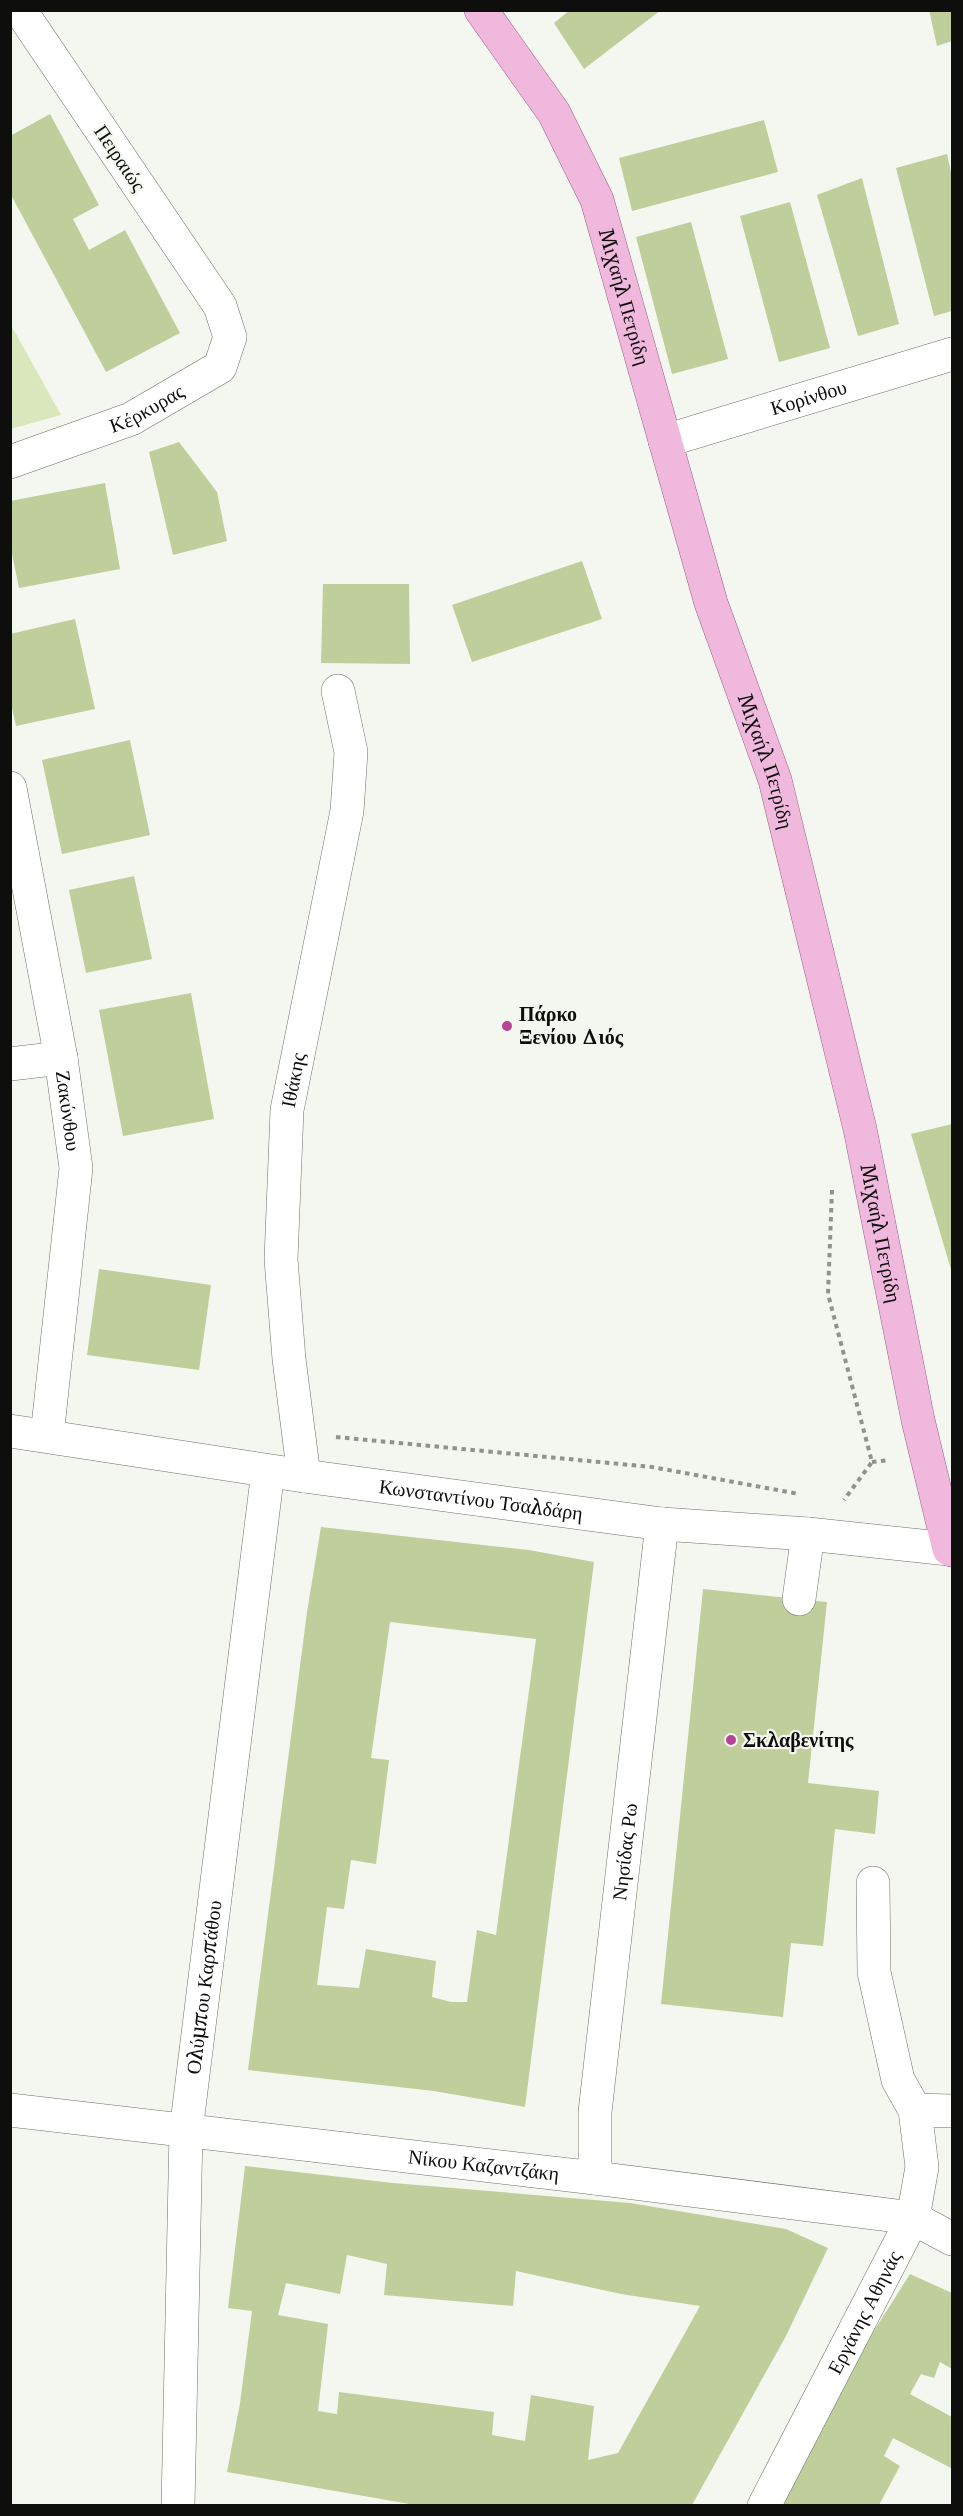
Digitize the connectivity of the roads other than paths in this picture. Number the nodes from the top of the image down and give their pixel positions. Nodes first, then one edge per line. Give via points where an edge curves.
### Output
1 (20, 10) edge
2 (481, 10) edge
3 (220, 306) joint
4 (952, 354) edge
5 (665, 441) junction
6 (10, 462) edge
7 (338, 691) dead end
8 (10, 788) edge
9 (61, 1058) junction
10 (10, 1064) edge
11 (10, 1431) edge
12 (47, 1436) junction
13 (268, 1471) junction
14 (304, 1476) junction
15 (662, 1524) junction
16 (808, 1534) junction
17 (951, 1550) edge
18 (799, 1599) dead end
19 (873, 1883) dead end
20 (10, 2110) edge
21 (915, 2110) junction
22 (952, 2111) edge
23 (186, 2131) junction
24 (595, 2178) junction
25 (913, 2218) junction
26 (952, 2239) edge
27 (178, 2505) edge
28 (764, 2505) edge

1 - 3 street, Πειραιώς
2 - 5 main road, Μιχαήλ Πετρίδη via 554,113 597,200
3 - 6 street, Κέρκυρας via 230,337 220,367 131,419
4 - 5 street, Κορίνθου
5 - 17 main road, Μιχαήλ Πετρίδη via 711,603 775,780 860,1129 918,1420
7 - 14 street, Ιθάκης via 351,752 347,811 287,1110 281,1259
8 - 9 street, Ζακύνθου
9 - 10 street
9 - 12 street, Ζακύνθου via 76,1168
11 - 12 street, Κωνσταντίνου Τσαλδάρη
12 - 13 street, Κωνσταντίνου Τσαλδάρη
13 - 14 street, Κωνσταντίνου Τσαλδάρη
13 - 23 street, Ολύμπου Καρπάθου
14 - 15 street, Κωνσταντίνου Τσαλδάρη
15 - 16 street, Κωνσταντίνου Τσαλδάρη
15 - 24 street, Νησίδας Ρω via 595,2112
16 - 17 street, Κωνσταντίνου Τσαλδάρη
16 - 18 street
19 - 21 street via 874,1972 898,2080
20 - 23 street, Νίκου Καζαντζάκη
21 - 22 street
21 - 25 street, Εργάνης Αθηνάς via 922,2166
23 - 24 street, Νίκου Καζαντζάκη
23 - 27 street, Ολύμπου Καρπάθου
24 - 25 street, Νίκου Καζαντζάκη
25 - 26 street, Νίκου Καζαντζάκη
25 - 28 street, Εργάνης Αθηνάς

